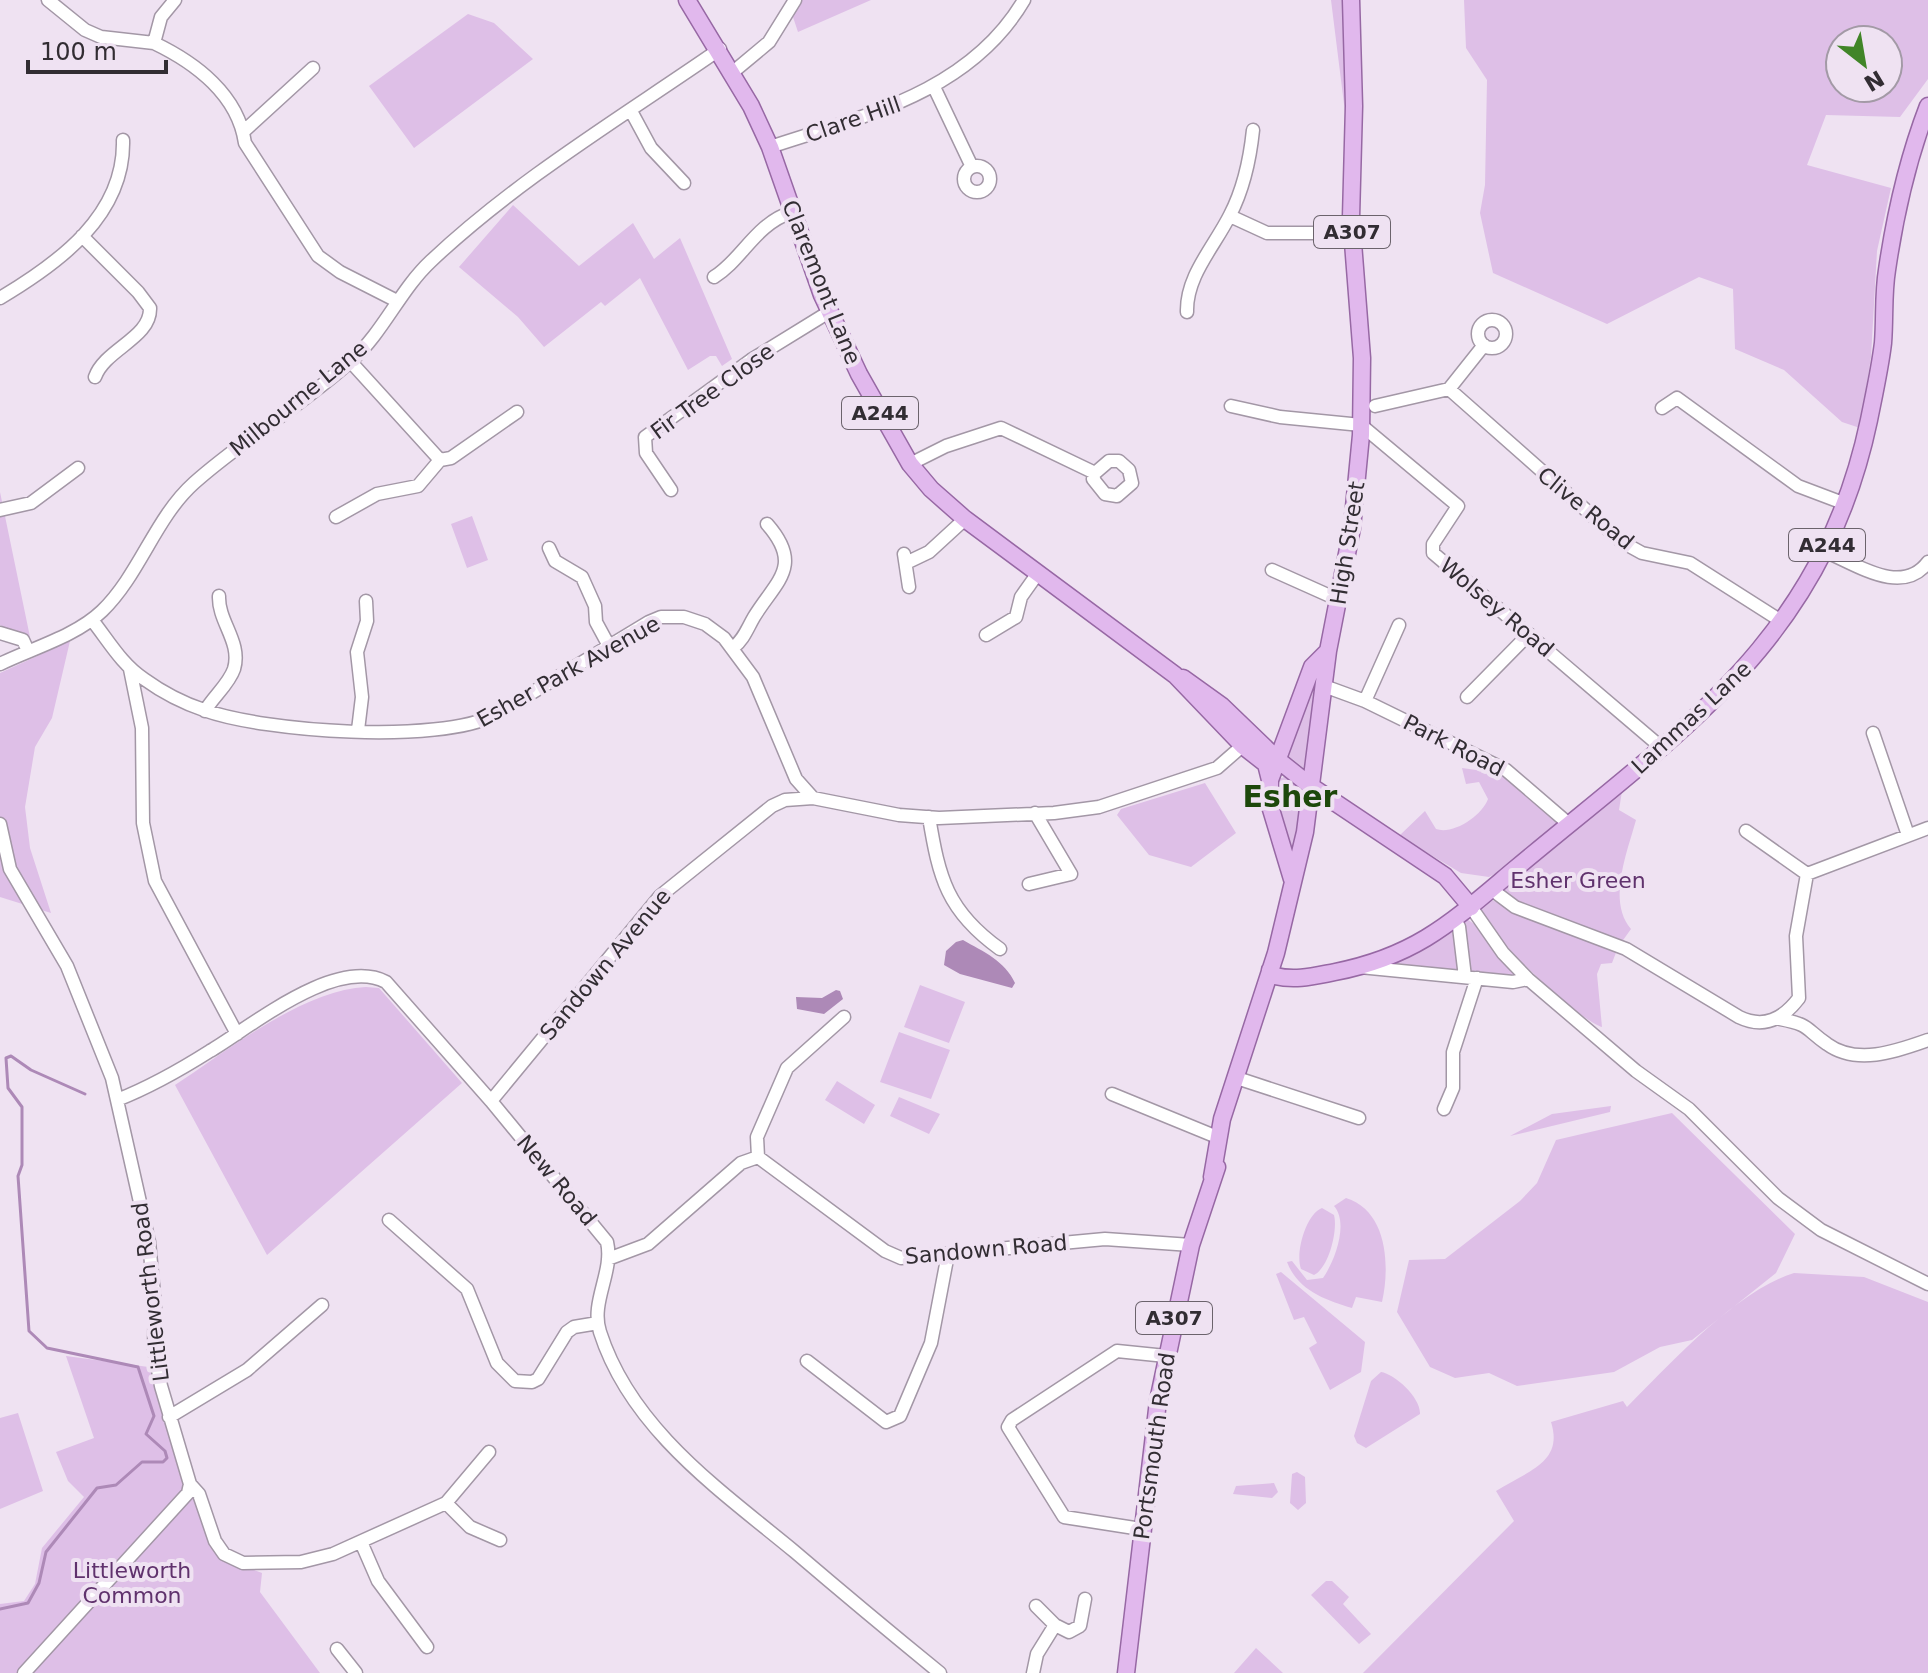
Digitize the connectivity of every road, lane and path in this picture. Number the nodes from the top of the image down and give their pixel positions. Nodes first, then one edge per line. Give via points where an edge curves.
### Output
1 (48, 0) edge
2 (175, 0) edge
3 (687, 0) edge
4 (795, 0) edge
5 (1024, 0) edge
6 (1351, 0) edge
7 (154, 43) junction
8 (720, 49) junction
9 (313, 68) dead end
10 (733, 72) junction
11 (934, 87) junction
12 (1928, 106) edge
13 (631, 111) junction
14 (1253, 130) dead end
15 (244, 131) junction
16 (123, 140) dead end
17 (770, 147) junction
18 (972, 167) dead end
19 (684, 183) dead end
20 (792, 212) junction
21 (1230, 216) junction
22 (1352, 233) junction
23 (82, 236) junction
24 (714, 277) dead end
25 (0, 298) edge
26 (397, 301) junction
27 (829, 312) junction
28 (1187, 312) dead end
29 (1484, 345) dead end
30 (350, 361) junction
31 (95, 377) dead end
32 (1449, 389) junction
33 (1231, 406) dead end
34 (1375, 406) dead end
35 (1662, 408) dead end
36 (517, 412) dead end
37 (1361, 430) junction
38 (440, 460) junction
39 (910, 464) junction
40 (78, 468) dead end
41 (1095, 473) dead end
42 (671, 490) dead end
43 (1843, 503) junction
44 (0, 510) edge
45 (336, 517) dead end
46 (965, 519) junction
47 (767, 524) dead end
48 (549, 548) dead end
49 (1824, 551) junction
50 (1928, 562) edge
51 (1272, 570) dead end
52 (1038, 573) junction
53 (909, 587) dead end
54 (219, 596) dead end
55 (1339, 600) junction
56 (366, 601) dead end
57 (92, 620) junction
58 (1781, 621) junction
59 (1399, 625) dead end
60 (0, 633) edge
61 (1529, 634) junction
62 (986, 635) dead end
63 (609, 646) junction
64 (733, 648) junction
65 (28, 651) junction
66 (1328, 651) junction
67 (0, 664) edge
68 (130, 669) junction
69 (1324, 686) junction
70 (1467, 697) dead end
71 (1365, 701) junction
72 (205, 711) junction
73 (358, 730) junction
74 (1873, 733) dead end
75 (1248, 741) junction
76 (1662, 748) junction
77 (1278, 760) junction
78 (796, 779) junction
79 (1270, 780) junction
80 (1312, 787) junction
81 (813, 798) junction
82 (785, 800) junction
83 (1035, 813) junction
84 (929, 817) junction
85 (0, 824) edge
86 (1570, 825) junction
87 (1928, 828) edge
88 (1746, 831) dead end
89 (1908, 835) junction
90 (1807, 874) junction
91 (1029, 884) dead end
92 (1452, 884) junction
93 (1293, 886) junction
94 (1491, 889) junction
95 (1471, 907) junction
96 (1455, 919) junction
97 (1000, 949) dead end
98 (1360, 967) junction
99 (1270, 970) junction
100 (1471, 978) junction
101 (1300, 979) junction
102 (1528, 979) junction
103 (1263, 996) junction
104 (1799, 998) junction
105 (844, 1017) dead end
106 (1780, 1019) junction
107 (1807, 1024) junction
108 (237, 1034) junction
109 (1928, 1040) edge
110 (1245, 1057) junction
111 (1243, 1080) junction
112 (1112, 1094) dead end
113 (117, 1100) junction
114 (491, 1101) junction
115 (1444, 1109) dead end
116 (1359, 1118) dead end
117 (1222, 1139) junction
118 (758, 1157) junction
119 (398, 1222) dead end
120 (1191, 1245) junction
121 (948, 1254) junction
122 (608, 1259) junction
123 (1928, 1284) edge
124 (322, 1305) dead end
125 (598, 1323) junction
126 (1166, 1356) junction
127 (807, 1361) dead end
128 (169, 1417) junction
129 (489, 1452) dead end
130 (190, 1484) junction
131 (446, 1503) junction
132 (1141, 1529) junction
133 (500, 1541) dead end
134 (361, 1542) junction
135 (1085, 1599) dead end
136 (1036, 1606) dead end
137 (1055, 1625) junction
138 (427, 1647) dead end
139 (337, 1649) dead end
140 (24, 1673) edge
141 (356, 1673) edge
142 (940, 1673) edge
143 (1033, 1673) edge
144 (1126, 1673) edge

1 - 7 street via 101,37
2 - 7 street via 161,17
3 - 8 main road, A244
4 - 10 street via 769,42
5 - 11 street, Clare Hill via 980,55
6 - 22 main road, A307
7 - 15 street via 174,52 221,91
8 - 10 main road, Claremont Lane / A244
8 - 13 street, Milbourne Lane
9 - 15 street
10 - 17 main road, Claremont Lane / A244
11 - 17 street, Clare Hill
11 - 18 street
12 - 43 main road, Lammas Lane / A244 via 1896,216 1878,371
13 - 19 street via 651,148
13 - 26 street, Milbourne Lane via 520,186 432,260
14 - 21 street via 1246,172
15 - 26 street via 262,172 318,256
16 - 23 street via 115,192
17 - 20 main road, Claremont Lane / A244
20 - 24 street via 778,217
20 - 27 main road, Claremont Lane / A244
21 - 22 street via 1267,233
21 - 28 street via 1186,293
22 - 37 main road, A307 via 1361,318
23 - 25 street
23 - 31 street via 150,308 144,327 99,364
26 - 30 street, Milbourne Lane
27 - 39 main road, Claremont Lane / A244
27 - 42 street, Fir Tree Close via 751,360 645,437 646,453
29 - 32 street
30 - 38 street
30 - 57 street, Milbourne Lane via 192,484 119,592
32 - 34 street
32 - 58 street, Clive Road via 1622,542 1642,553 1690,563
33 - 37 street
35 - 43 street via 1677,398 1798,486
36 - 38 street via 451,458
37 - 55 main road, High Street / A307 via 1350,549
37 - 61 street, Wolsey Road via 1458,506 1433,544 1433,553
38 - 45 street via 418,486 377,494
39 - 41 street via 1001,428
39 - 46 main road, Claremont Lane / A244
40 - 44 street via 31,503
43 - 49 main road, Lammas Lane / A244
46 - 52 main road, Claremont Lane / A244
46 - 53 street via 929,552 905,558
47 - 64 street via 783,547 782,578
48 - 63 street via 550,564 582,577
49 - 50 street via 1896,580
49 - 58 main road, Lammas Lane / A244 via 1806,589
51 - 55 street
52 - 62 street via 1021,597 1016,617
52 - 75 main road, Claremont Lane / A244 via 1175,675
54 - 72 street via 218,611 233,643 234,667
55 - 66 main road, High Street / A307
56 - 73 street via 367,621 357,652 362,697
57 - 65 street, Milbourne Lane
57 - 68 street, Esher Park Avenue
58 - 76 main road, Lammas Lane / A244 via 1726,690
59 - 71 street
60 - 65 street via 23,640
61 - 70 street
61 - 76 street, Wolsey Road
63 - 64 street, Esher Park Avenue via 649,622 673,616 705,624
63 - 73 street, Esher Park Avenue via 481,722 456,728
64 - 78 street, Esher Park Avenue via 753,677
65 - 67 street, Milbourne Lane
66 - 69 main road, High Street / A307
66 - 77 main road, High Street / A307 via 1312,667
68 - 72 street, Esher Park Avenue
68 - 108 street via 142,728 143,823 155,881
69 - 71 street, Park Road
69 - 80 main road, High Street / A307
71 - 86 street, Park Road via 1506,770
72 - 73 street, Esher Park Avenue via 282,725
74 - 89 street
75 - 77 main road, Claremont Lane / A244
75 - 79 main road, Claremont Lane / A244 via 1266,764
75 - 83 street via 1217,768 1106,804
76 - 86 main road, Lammas Lane / A244
77 - 79 main road, High Street / A307
77 - 80 main road, Claremont Lane / A244
78 - 81 street, Esher Park Avenue
78 - 82 street
79 - 93 main road, High Street / A307 via 1270,806
80 - 92 main road, A244
80 - 93 main road, High Street / A307
81 - 82 street, Sandown Avenue
81 - 84 street
82 - 114 street, Sandown Avenue via 667,888
83 - 84 street
83 - 91 street via 1073,877
84 - 97 street via 938,869 954,907
85 - 113 street, Littleworth Road via 9,867 84,1001
86 - 94 main road, Lammas Lane / A244
87 - 89 street
88 - 90 street
89 - 90 street
90 - 104 street via 1796,936
92 - 94 main road via 1473,891
92 - 95 main road, A244
92 - 96 main road
93 - 99 main road, High Street / A307
94 - 95 main road, Lammas Lane / A244
94 - 106 street via 1515,907 1626,949 1746,1021
95 - 96 main road
95 - 102 street
96 - 98 main road via 1399,955
96 - 100 street
98 - 100 street
98 - 101 main road
99 - 101 main road via 1275,976
99 - 103 main road, High Street / A307
100 - 102 street
100 - 115 street via 1453,1052 1453,1088
101 - 103 main road
102 - 123 street via 1689,1109 1799,1214 1882,1264
103 - 110 main road, High Street / A307
104 - 106 street
104 - 107 street
105 - 118 street via 836,1032 787,1068 757,1137
106 - 107 street
107 - 109 street via 1829,1046 1863,1055
108 - 113 street, New Road via 162,1080
108 - 114 street, New Road via 320,986 354,976 376,977 394,989
110 - 111 main road, High Street / A307
110 - 117 main road, High Street / A307 via 1229,1094
111 - 116 street
111 - 117 main road, High Street / A307
112 - 117 street
113 - 128 street, Littleworth Road via 149,1242 154,1349
114 - 122 street, New Road via 598,1228 607,1242
117 - 120 main road, Portsmouth Road / A307
118 - 121 street, Sandown Road via 894,1257
118 - 122 street via 741,1163 648,1244
119 - 125 street via 467,1289 497,1363 515,1381 538,1379 567,1332
120 - 121 street, Sandown Road via 1105,1239
120 - 126 main road, Portsmouth Road / A307
121 - 127 street via 924,1364 893,1422 886,1422
122 - 125 street
124 - 128 street via 247,1370
125 - 142 street via 640,1410 670,1445
126 - 132 main road, Portsmouth Road / A307
126 - 132 street via 1117,1351 1008,1427 1064,1517
128 - 130 street, Littleworth Road
129 - 131 street
130 - 134 street, Littleworth Road via 199,1494 215,1541 234,1560 301,1562
130 - 140 street via 188,1493
131 - 133 street via 463,1523
131 - 134 street, Littleworth Road
132 - 144 main road, Portsmouth Road / A307
134 - 138 street via 378,1581
135 - 137 street via 1076,1631
136 - 137 street
137 - 143 street via 1032,1650
139 - 141 street

